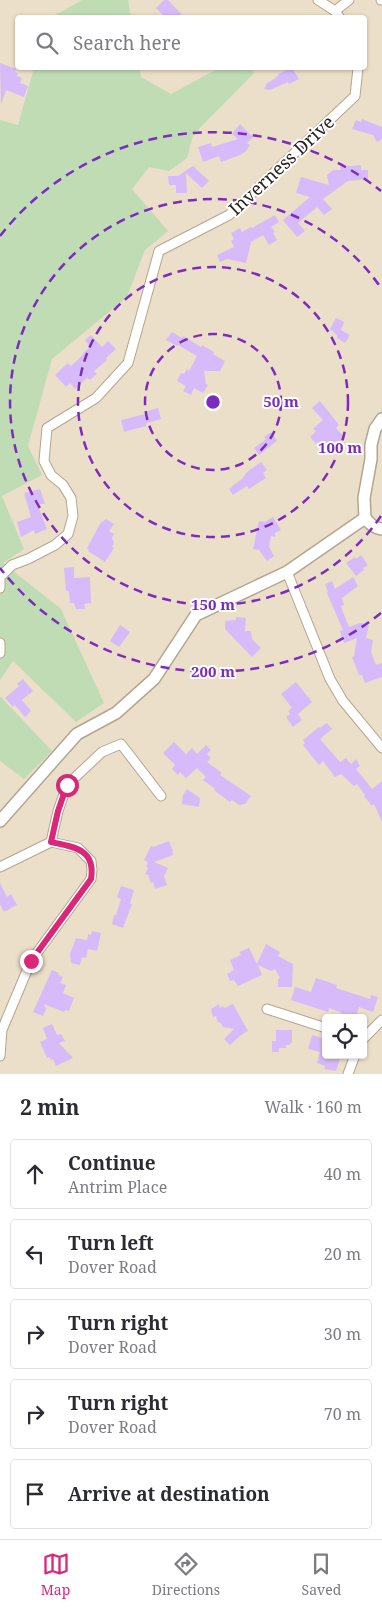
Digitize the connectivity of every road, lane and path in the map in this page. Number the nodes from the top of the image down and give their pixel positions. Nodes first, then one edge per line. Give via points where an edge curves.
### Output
1 (318, 0) edge
2 (349, 0) edge
3 (337, 14) edge
4 (358, 70) edge
5 (382, 419) edge
6 (364, 518) junction
7 (382, 529) edge
8 (287, 572) junction
9 (0, 588) edge
10 (0, 643) edge
11 (0, 653) edge
12 (382, 748) edge
13 (161, 796) dead end
14 (0, 821) edge
15 (51, 842) junction
16 (0, 867) edge
17 (268, 1009) dead end
18 (382, 1020) edge
19 (322, 1027) edge
20 (367, 1035) edge
21 (0, 1056) edge
22 (354, 1059) edge
23 (348, 1074) edge

1 - 3 street
2 - 3 street
4 - 9 street, Inverness Drive via 355,96 229,215 159,251 128,363 96,398 47,428 44,461 51,475 63,484 72,498 73,516 68,534 55,545 12,565 0,578
5 - 6 street via 375,429 371,445
6 - 7 street via 370,525
6 - 8 street
8 - 12 street via 330,679 343,701
8 - 14 street via 196,614 154,679 116,713 78,734
10 - 11 street
13 - 15 street via 122,744 112,747 102,752 67,785
15 - 16 street
15 - 21 street via 78,848 91,861 91,879 31,961 2,1030
17 - 19 street
18 - 20 street
22 - 23 street

